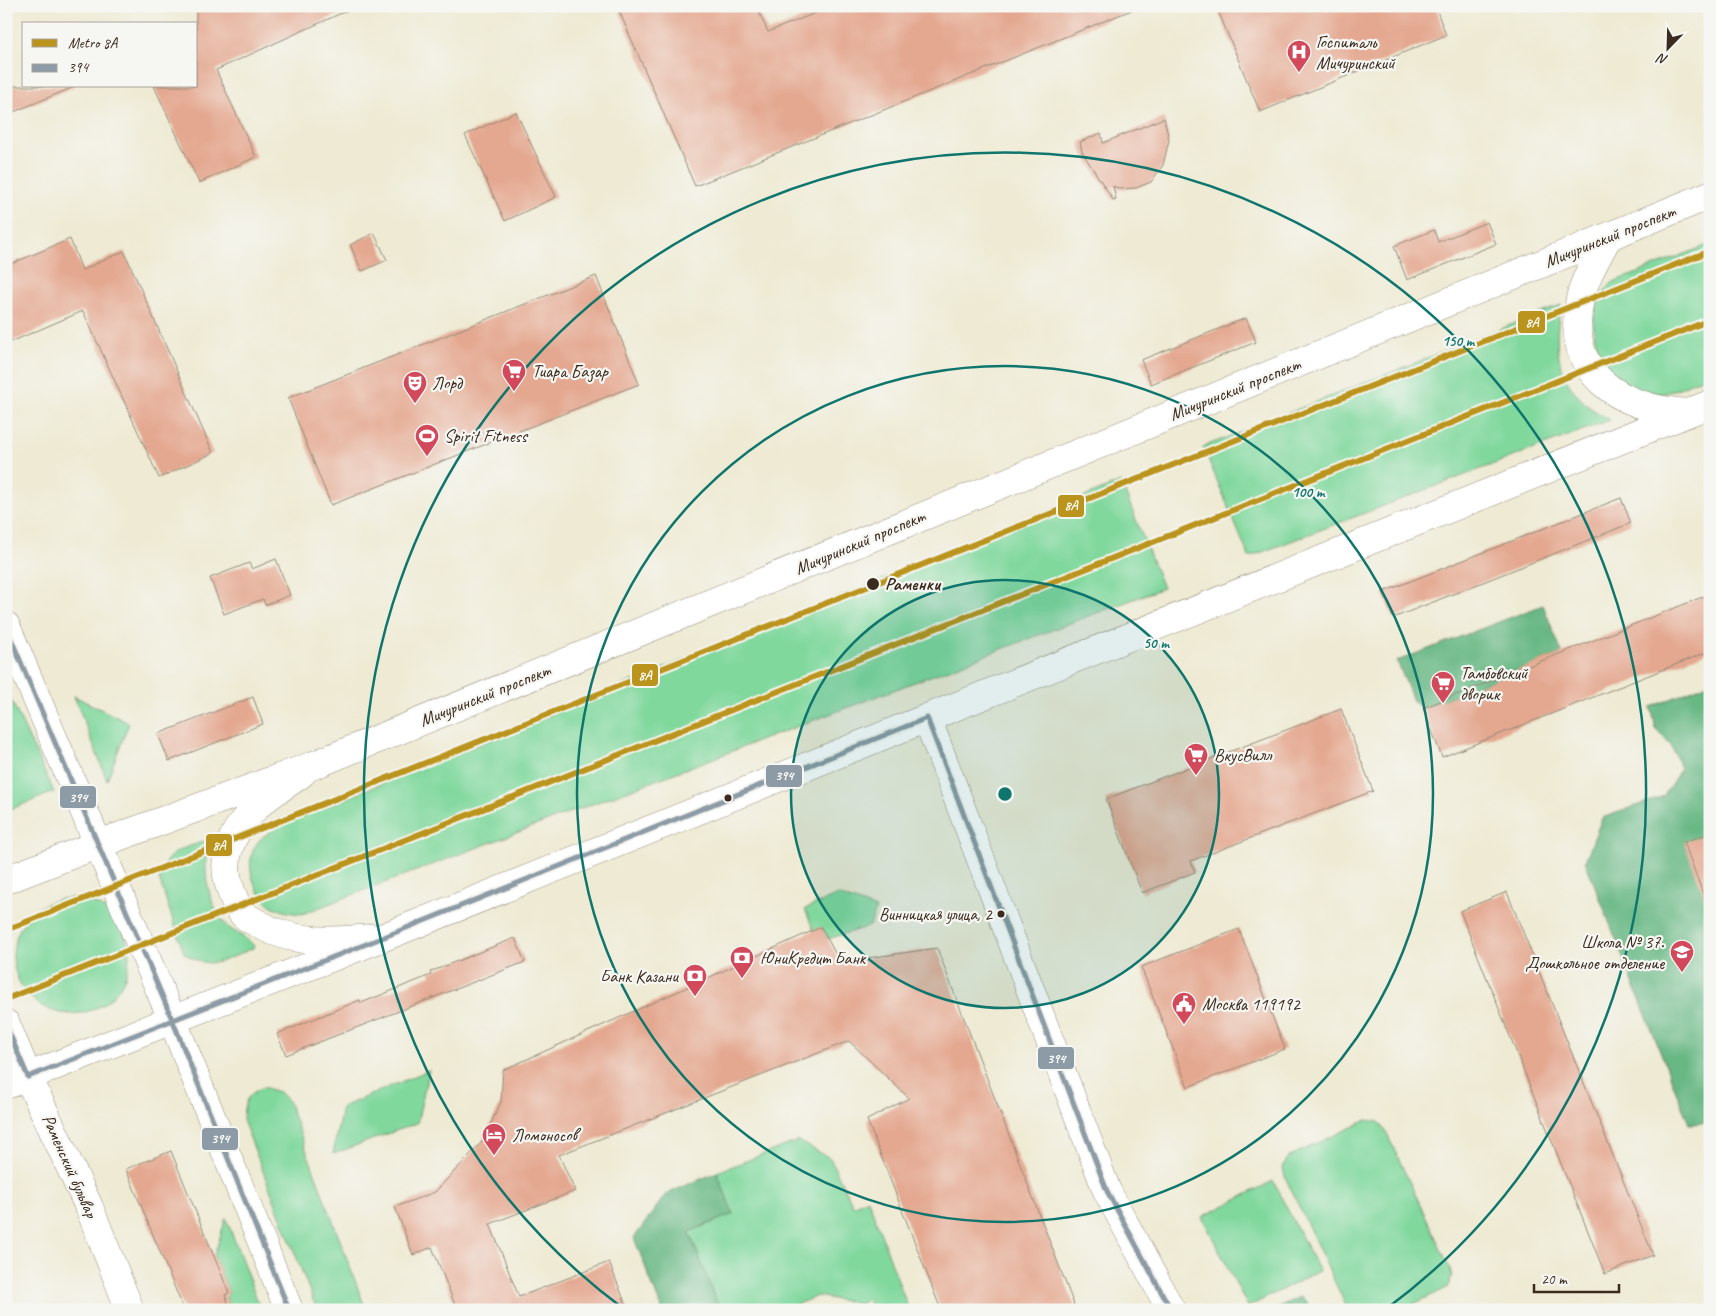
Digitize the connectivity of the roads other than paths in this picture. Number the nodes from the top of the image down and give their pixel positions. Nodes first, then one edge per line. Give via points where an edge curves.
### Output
1 (1710, 196) edge
2 (1608, 237) junction
3 (1699, 408) edge
4 (6, 626) edge
5 (927, 718) junction
6 (314, 765) junction
7 (98, 844) junction
8 (6, 880) edge
9 (384, 937) junction
10 (172, 1019) junction
11 (6, 1024) edge
12 (17, 1081) edge
13 (130, 1310) edge
14 (289, 1310) edge
15 (1172, 1310) edge

1 - 2 main road, Мичуринский проспект
2 - 3 main road via 1580,298 1577,328 1582,357 1599,380 1626,398 1666,411
2 - 6 main road, Мичуринский проспект
3 - 5 main road
4 - 7 main road
5 - 9 main road
5 - 15 main road via 1107,1191
6 - 7 main road, Мичуринский проспект
6 - 9 main road via 257,806 238,829 228,849 225,868 231,893 244,915 263,927 288,936 333,942
7 - 8 main road, Мичуринский проспект
7 - 10 main road
9 - 10 main road
10 - 12 main road
10 - 14 main road
11 - 12 main road, Раменский бульвар
12 - 13 main road, Раменский бульвар via 89,1207

